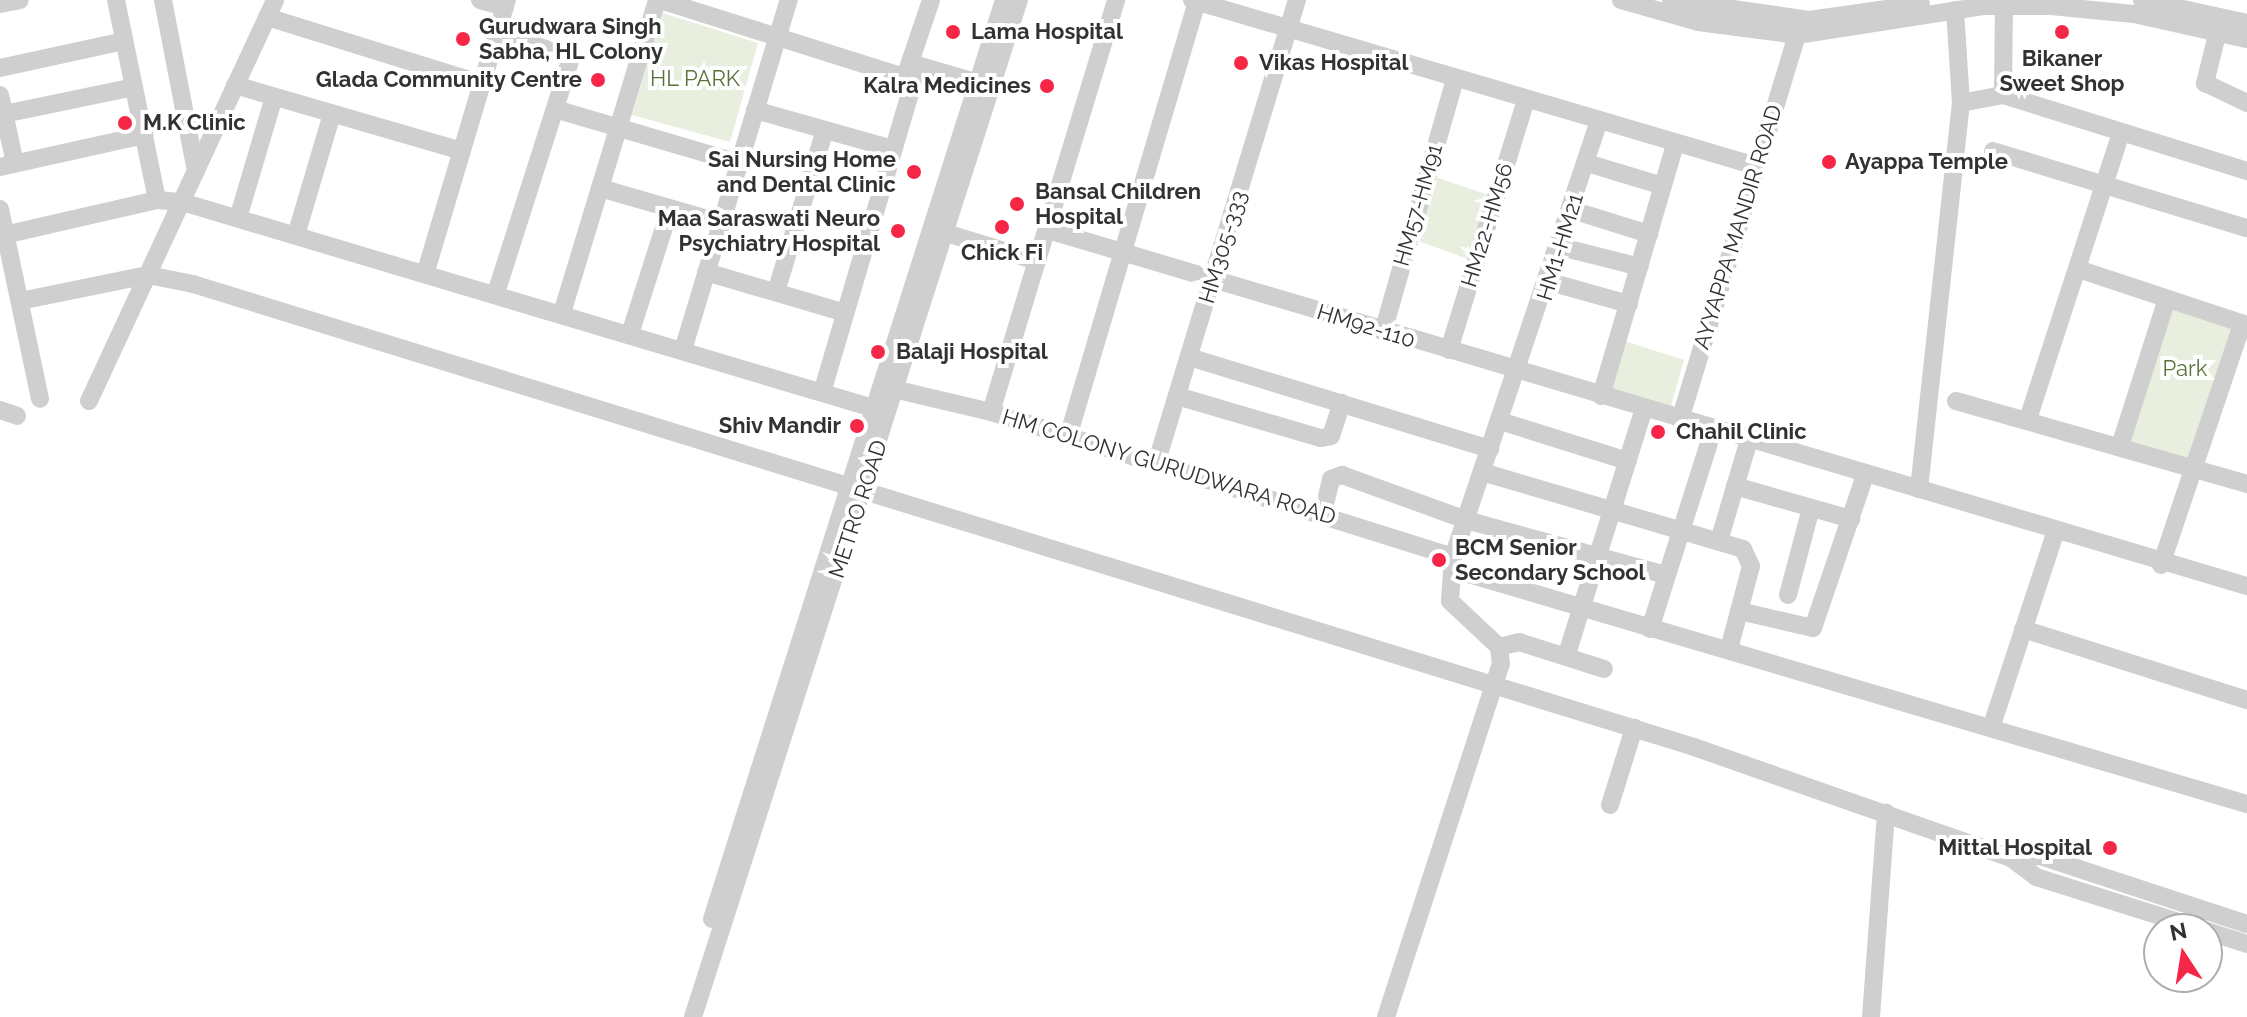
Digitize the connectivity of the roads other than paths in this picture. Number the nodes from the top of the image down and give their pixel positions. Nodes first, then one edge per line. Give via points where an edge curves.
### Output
1 (20, 0) edge
2 (116, 0) edge
3 (163, 0) edge
4 (480, 0) edge
5 (658, 0) edge
6 (789, 0) edge
7 (929, 0) edge
8 (1004, 0) edge
9 (1019, 0) edge
10 (1116, 0) edge
11 (1297, 0) edge
12 (1621, 0) edge
13 (1671, 0) edge
14 (1938, 0) edge
15 (2142, 0) edge
16 (1194, 1) edge
17 (2004, 3) edge
18 (0, 4) edge
19 (506, 4) edge
20 (271, 9) edge
21 (1955, 10) junction
22 (2247, 23) edge
23 (1289, 30) junction
24 (2218, 31) junction
25 (498, 32) junction
26 (1797, 35) junction
27 (777, 37) junction
28 (2247, 39) edge
29 (124, 41) junction
30 (0, 68) edge
31 (908, 70) junction
32 (1455, 79) junction
33 (979, 83) junction
34 (482, 84) junction
35 (235, 85) junction
36 (134, 87) junction
37 (0, 95) edge
38 (2003, 95) junction
39 (274, 97) junction
40 (1526, 100) junction
41 (1961, 103) junction
42 (2247, 103) edge
43 (555, 109) junction
44 (755, 110) junction
45 (4, 114) junction
46 (332, 114) junction
47 (1599, 121) junction
48 (618, 128) junction
49 (825, 130) junction
50 (2121, 133) junction
51 (144, 135) junction
52 (1675, 144) junction
53 (893, 149) junction
54 (462, 151) junction
55 (1993, 151) dead end
56 (739, 163) junction
57 (1587, 163) junction
58 (7, 165) edge
59 (1753, 165) junction
60 (196, 171) junction
61 (2247, 171) edge
62 (2105, 184) junction
63 (1663, 186) junction
64 (600, 188) junction
65 (157, 200) junction
66 (182, 202) junction
67 (0, 209) edge
68 (670, 209) junction
69 (1572, 210) junction
70 (239, 215) junction
71 (721, 223) junction
72 (2247, 228) edge
73 (937, 230) junction
74 (1048, 230) junction
75 (297, 232) junction
76 (1649, 234) junction
77 (3, 235) edge
78 (1561, 247) junction
79 (1123, 252) junction
80 (1037, 261) junction
81 (1640, 267) junction
82 (2078, 269) junction
83 (426, 271) junction
84 (706, 272) junction
85 (148, 275) junction
86 (1213, 279) junction
87 (1550, 282) junction
88 (776, 292) junction
89 (496, 293) junction
90 (2167, 299) junction
91 (20, 301) junction
92 (1629, 304) junction
93 (562, 313) junction
94 (845, 313) junction
95 (2244, 324) edge
96 (1383, 332) junction
97 (630, 334) junction
98 (683, 350) junction
99 (1449, 350) junction
100 (1189, 357) junction
101 (1519, 371) junction
102 (890, 388) junction
103 (822, 392) junction
104 (1177, 396) junction
105 (1601, 396) junction
106 (40, 399) dead end
107 (89, 401) dead end
108 (1956, 401) dead end
109 (1342, 403) junction
110 (876, 409) junction
111 (1644, 409) junction
112 (991, 412) junction
113 (2028, 419) junction
114 (1680, 420) junction
115 (1500, 421) junction
116 (1713, 430) junction
117 (1068, 437) junction
118 (1749, 440) junction
119 (2120, 446) junction
120 (1490, 449) junction
121 (1628, 461) junction
122 (1156, 464) junction
123 (2194, 470) junction
124 (1482, 472) junction
125 (1865, 475) junction
126 (2247, 484) edge
127 (858, 485) junction
128 (1735, 486) junction
129 (1919, 489) junction
130 (1811, 508) junction
131 (1614, 509) junction
132 (1323, 512) junction
133 (1851, 519) junction
134 (1466, 520) junction
135 (1682, 529) junction
136 (2055, 533) junction
137 (1719, 541) junction
138 (1599, 558) junction
139 (1452, 563) junction
140 (2161, 565) junction
141 (1665, 575) junction
142 (2247, 586) edge
143 (1788, 595) dead end
144 (1580, 607) junction
145 (1739, 611) junction
146 (1650, 629) junction
147 (2023, 629) junction
148 (1499, 647) junction
149 (1729, 649) junction
150 (1567, 654) junction
151 (1604, 669) dead end
152 (1497, 686) junction
153 (2247, 700) edge
154 (1992, 725) junction
155 (1634, 728) junction
156 (2247, 804) edge
157 (1610, 805) dead end
158 (1886, 813) junction
159 (2011, 858) junction
160 (2150, 913) edge
161 (2246, 919) edge
162 (2223, 936) edge
163 (2247, 944) edge
164 (681, 1017) edge
165 (693, 1017) edge
166 (1386, 1017) edge
167 (1871, 1017) edge

1 - 18 street
2 - 29 street
3 - 60 street
4 - 19 street
5 - 27 street
5 - 48 street
6 - 27 street
7 - 31 street
8 - 33 street, METRO ROAD
9 - 73 street, METRO ROAD
10 - 74 street
11 - 23 street, HM305-333
12 - 26 street via 1698,22
13 - 14 street via 1809,20
15 - 22 street
16 - 23 street
16 - 79 street
17 - 21 street
17 - 24 street via 2100,8
17 - 38 street
19 - 25 street
20 - 34 street
20 - 35 street
21 - 26 street
21 - 41 street
23 - 32 street
23 - 86 street, HM305-333
24 - 28 street
24 - 42 street via 2205,83
25 - 34 street
25 - 43 street via 570,53
26 - 59 street, AYYAPPA MANDIR ROAD
27 - 31 street
27 - 44 street
29 - 30 street
29 - 36 street
31 - 33 street
31 - 53 street via 914,80
32 - 40 street
32 - 96 street, HM57-HM91
33 - 73 street, METRO ROAD
34 - 54 street
35 - 39 street
35 - 60 street
36 - 45 street
36 - 51 street
37 - 45 street
38 - 41 street
38 - 50 street
39 - 46 street
39 - 70 street
40 - 47 street
40 - 99 street, HM22-HM56
41 - 129 street
43 - 48 street
43 - 89 street
44 - 49 street
44 - 56 street
45 - 58 street
46 - 54 street
46 - 75 street
47 - 52 street
47 - 57 street, HM1-HM21
48 - 56 street
48 - 64 street
49 - 53 street
49 - 88 street
50 - 61 street
50 - 62 street
51 - 58 street
51 - 65 street
52 - 59 street
52 - 63 street
53 - 94 street
54 - 83 street
55 - 62 street
56 - 71 street
57 - 63 street
57 - 69 street, HM1-HM21
59 - 114 street, AYYAPPA MANDIR ROAD
60 - 66 street
62 - 72 street
62 - 82 street
63 - 76 street
64 - 68 street
64 - 93 street
65 - 66 street
65 - 77 street
66 - 70 street
66 - 85 street
67 - 77 street
68 - 71 street
68 - 97 street
69 - 76 street
69 - 78 street, HM1-HM21
70 - 75 street
71 - 84 street
73 - 80 street
73 - 102 street, METRO ROAD
74 - 79 street, HM92-110
74 - 80 street
75 - 83 street
76 - 81 street
77 - 91 street
78 - 81 street
78 - 87 street, HM1-HM21
79 - 86 street, HM92-110
79 - 117 street
80 - 112 street
81 - 92 street
82 - 90 street
82 - 113 street
83 - 89 street
84 - 88 street
84 - 98 street
85 - 91 street
85 - 107 street
85 - 127 street
86 - 96 street, HM92-110
86 - 100 street, HM305-333
87 - 92 street
87 - 101 street, HM1-HM21
88 - 94 street
89 - 93 street
90 - 95 street
90 - 119 street
91 - 106 street
92 - 105 street
93 - 97 street
94 - 103 street
95 - 123 street
96 - 99 street, HM92-110
97 - 98 street
98 - 103 street
99 - 101 street, HM92-110
100 - 104 street, HM305-333
100 - 109 street
101 - 105 street, HM92-110
101 - 115 street, HM1-HM21
102 - 110 street, METRO ROAD
102 - 112 street, HM COLONY GURUDWARA ROAD
102 - 127 street, METRO ROAD
103 - 110 street
104 - 109 street via 1321,438 1331,436
104 - 122 street, HM305-333
105 - 111 street, HM92-110
108 - 113 street
109 - 120 street
110 - 127 street, METRO ROAD
111 - 114 street, HM92-110
111 - 121 street
112 - 117 street, HM COLONY GURUDWARA ROAD
113 - 119 street
114 - 116 street, HM92-110
115 - 120 street, HM1-HM21
115 - 121 street
116 - 118 street, HM92-110
116 - 135 street
117 - 122 street, HM COLONY GURUDWARA ROAD
118 - 125 street, HM92-110
118 - 128 street
119 - 123 street
120 - 124 street, HM1-HM21
121 - 131 street
122 - 132 street, HM COLONY GURUDWARA ROAD
123 - 126 street
123 - 140 street
124 - 131 street
124 - 134 street, HM1-HM21
125 - 129 street, HM92-110
125 - 133 street
127 - 152 street
127 - 164 street, METRO ROAD
127 - 165 street, METRO ROAD
128 - 130 street
128 - 137 street
129 - 136 street, HM92-110
130 - 133 street
130 - 143 street
131 - 135 street
131 - 138 street
132 - 134 street via 1337,474
132 - 139 street, HM COLONY GURUDWARA ROAD
133 - 145 street via 1813,628
134 - 138 street
134 - 139 street, HM1-HM21
135 - 137 street
135 - 141 street
136 - 140 street, HM92-110
136 - 147 street
137 - 145 street via 1751,559
138 - 141 street
138 - 144 street
139 - 144 street, HM COLONY GURUDWARA ROAD
139 - 148 street via 1450,601 1457,614
140 - 142 street, HM92-110
141 - 146 street
144 - 146 street, HM COLONY GURUDWARA ROAD
144 - 150 street
145 - 149 street
146 - 149 street, HM COLONY GURUDWARA ROAD
147 - 153 street
147 - 154 street
148 - 150 street via 1519,642
148 - 152 street
149 - 154 street, HM COLONY GURUDWARA ROAD
150 - 151 street
152 - 155 street
152 - 166 street
154 - 156 street, HM COLONY GURUDWARA ROAD
155 - 157 street
155 - 158 street
158 - 159 street
158 - 167 street
159 - 160 street via 2036,877
159 - 161 street via 2040,856
162 - 163 street

